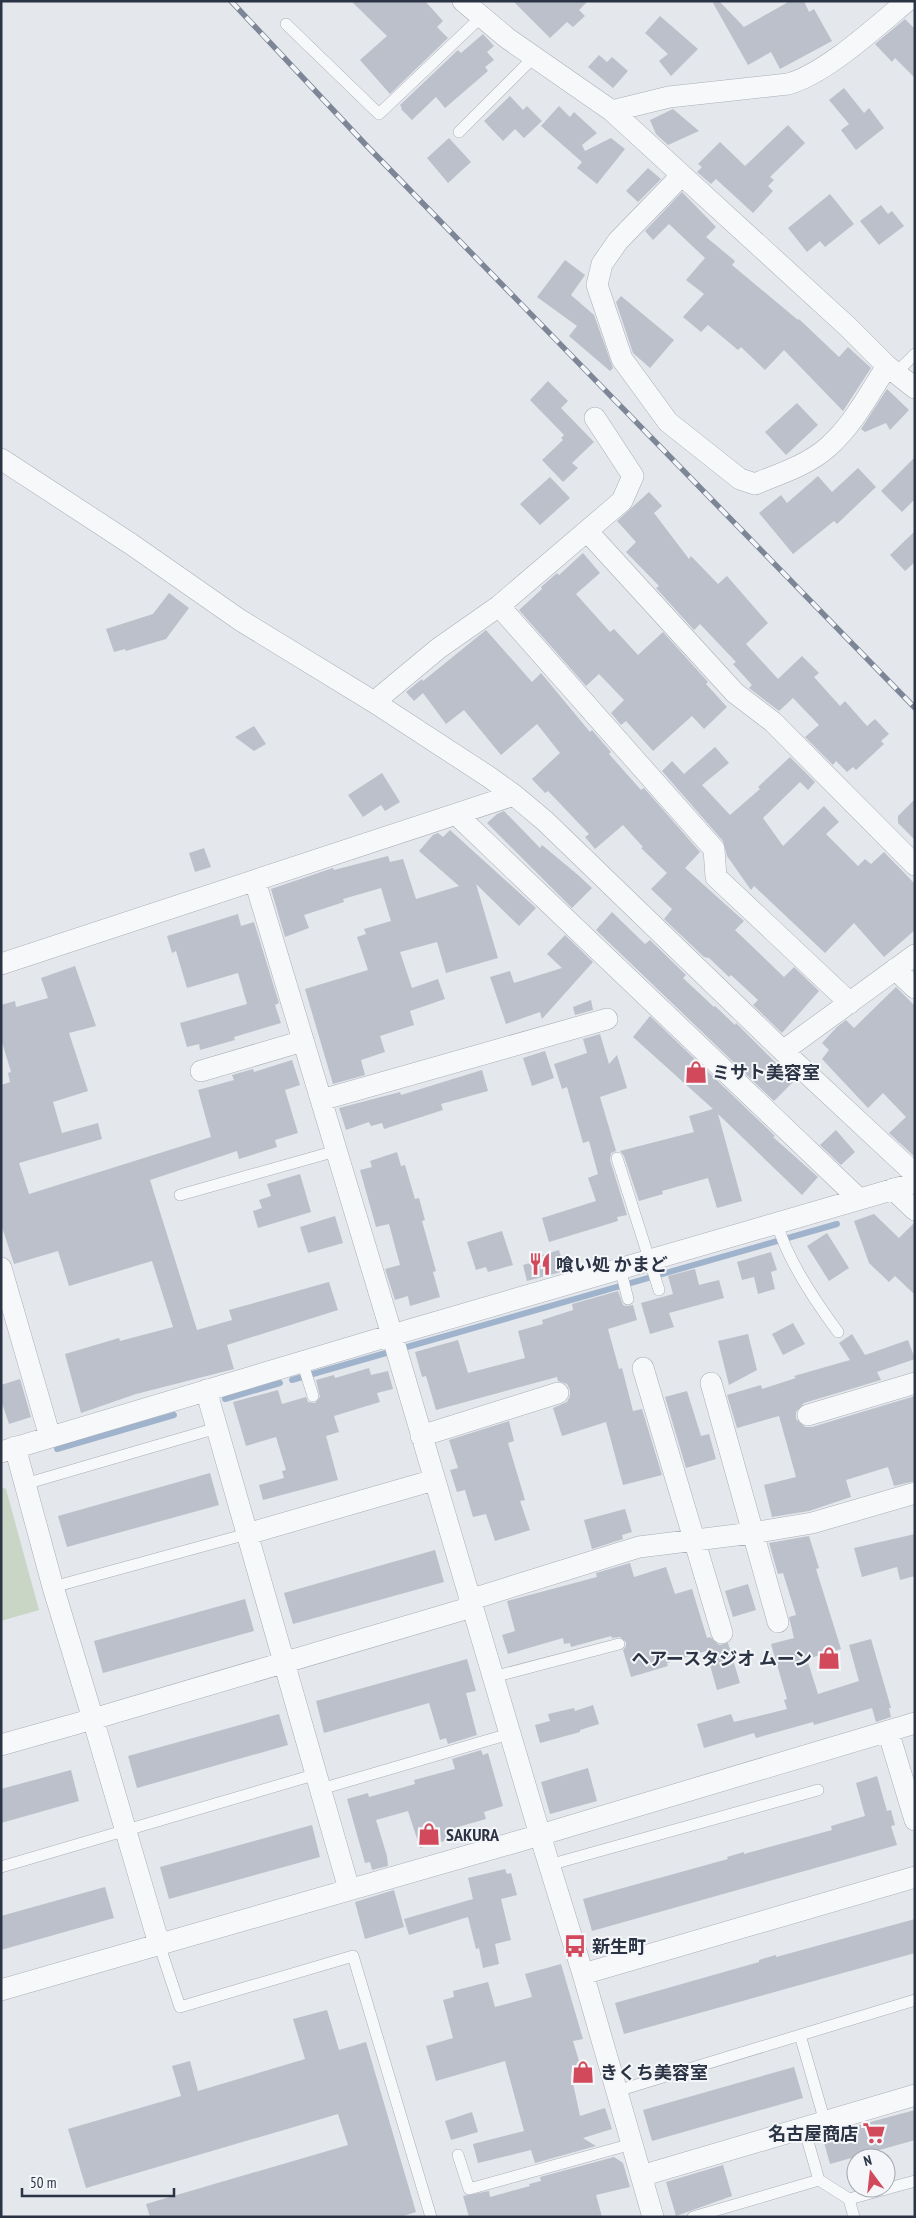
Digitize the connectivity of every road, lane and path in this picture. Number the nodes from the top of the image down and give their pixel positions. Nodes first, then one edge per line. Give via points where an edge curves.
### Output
1 (463, 1) edge
2 (907, 1) edge
3 (481, 17) junction
4 (286, 24) dead end
5 (534, 57) junction
6 (612, 111) junction
7 (459, 132) dead end
8 (682, 176) junction
9 (915, 354) edge
10 (891, 370) junction
11 (915, 388) edge
12 (595, 418) dead end
13 (1, 459) edge
14 (587, 531) junction
15 (499, 606) junction
16 (374, 702) junction
17 (514, 795) junction
18 (457, 815) junction
19 (915, 865) edge
20 (255, 881) junction
21 (915, 955) edge
22 (1, 964) edge
23 (895, 969) junction
24 (915, 988) edge
25 (850, 1003) junction
26 (607, 1019) dead end
27 (303, 1041) junction
28 (783, 1051) junction
29 (201, 1071) dead end
30 (321, 1100) junction
31 (336, 1150) junction
32 (617, 1158) dead end
33 (915, 1174) edge
34 (915, 1182) edge
35 (893, 1189) junction
36 (180, 1195) dead end
37 (859, 1198) junction
38 (915, 1210) edge
39 (780, 1234) junction
40 (1, 1268) edge
41 (654, 1275) junction
42 (838, 1332) dead end
43 (392, 1334) junction
44 (643, 1368) dead end
45 (305, 1371) junction
46 (711, 1383) dead end
47 (915, 1383) edge
48 (206, 1390) junction
49 (558, 1393) dead end
50 (313, 1396) dead end
51 (808, 1415) dead end
52 (217, 1428) junction
53 (422, 1436) junction
54 (50, 1437) junction
55 (8, 1450) edge
56 (434, 1480) junction
57 (25, 1484) junction
58 (915, 1493) edge
59 (752, 1533) junction
60 (247, 1534) junction
61 (694, 1540) junction
62 (53, 1587) junction
63 (471, 1604) junction
64 (778, 1622) dead end
65 (722, 1632) dead end
66 (619, 1644) dead end
67 (285, 1662) junction
68 (493, 1677) junction
69 (93, 1719) junction
70 (915, 1723) edge
71 (888, 1731) junction
72 (509, 1734) junction
73 (1, 1745) edge
74 (319, 1782) junction
75 (818, 1790) dead end
76 (915, 1820) edge
77 (125, 1830) junction
78 (540, 1835) junction
79 (549, 1865) junction
80 (1, 1866) edge
81 (915, 1877) edge
82 (349, 1889) junction
83 (159, 1944) junction
84 (583, 1974) junction
85 (1, 1990) edge
86 (915, 2000) edge
87 (800, 2035) junction
88 (617, 2091) junction
89 (915, 2095) edge
90 (825, 2122) junction
91 (804, 2128) junction
92 (632, 2144) junction
93 (458, 2155) dead end
94 (641, 2176) junction
95 (819, 2180) junction
96 (915, 2181) edge
97 (849, 2199) junction
98 (431, 2217) edge
99 (653, 2217) edge
100 (694, 2217) edge
101 (854, 2217) edge

1 - 3 street
2 - 6 street via 867,35 804,79 788,84 669,97
3 - 4 lane via 379,114
3 - 5 street
5 - 6 street
5 - 7 lane
6 - 8 street
8 - 10 street via 848,326
8 - 10 street via 618,241 602,264 597,285 622,360 668,422 740,479 755,484 826,449 846,430
9 - 10 lane
10 - 11 street
12 - 14 street via 633,476 622,501
13 - 16 street via 240,620
14 - 15 street
14 - 19 street via 735,693 773,722
15 - 16 street via 439,648
15 - 25 street via 714,849 716,876
16 - 17 street
17 - 18 street
17 - 28 street via 545,821
18 - 20 street
18 - 37 street
20 - 22 street
20 - 27 street
21 - 23 street
23 - 24 street
23 - 25 street
25 - 28 street
26 - 30 street
27 - 29 street
27 - 30 street
28 - 33 street
30 - 31 street
31 - 36 lane
31 - 43 street
32 - 41 lane
34 - 35 street
35 - 37 street
35 - 38 street
37 - 39 street
39 - 41 street
39 - 42 lane via 820,1307
40 - 54 street
41 - 43 street
43 - 45 street
43 - 53 street
44 - 61 street
45 - 48 street
45 - 50 lane
46 - 59 street
47 - 51 street
48 - 52 street
48 - 54 street
49 - 53 street
52 - 57 lane
52 - 60 street
53 - 56 street
54 - 55 street
55 - 57 street
56 - 60 street
56 - 63 street
57 - 62 street
58 - 59 street via 812,1523
59 - 61 street
59 - 64 street
60 - 62 lane
60 - 67 street
61 - 63 street via 639,1547
61 - 65 street
62 - 69 street
63 - 67 street
63 - 68 street
66 - 68 lane
67 - 69 street
67 - 74 street
68 - 72 street
69 - 73 street
69 - 77 street
70 - 71 street
71 - 76 street
71 - 78 street
72 - 74 lane
72 - 78 street
74 - 77 lane
74 - 82 street
75 - 79 lane
77 - 80 lane
77 - 83 street
78 - 79 street
78 - 82 street
79 - 84 street
81 - 84 street
82 - 83 street
83 - 85 street
83 - 98 lane via 180,2007 353,1956
84 - 88 street
86 - 87 lane
87 - 88 lane
87 - 90 lane
88 - 92 street
89 - 90 street
90 - 91 street
91 - 94 street
91 - 95 lane
92 - 93 lane via 469,2189
92 - 94 street
94 - 99 street
95 - 97 lane
95 - 100 lane
96 - 97 lane
97 - 101 lane

